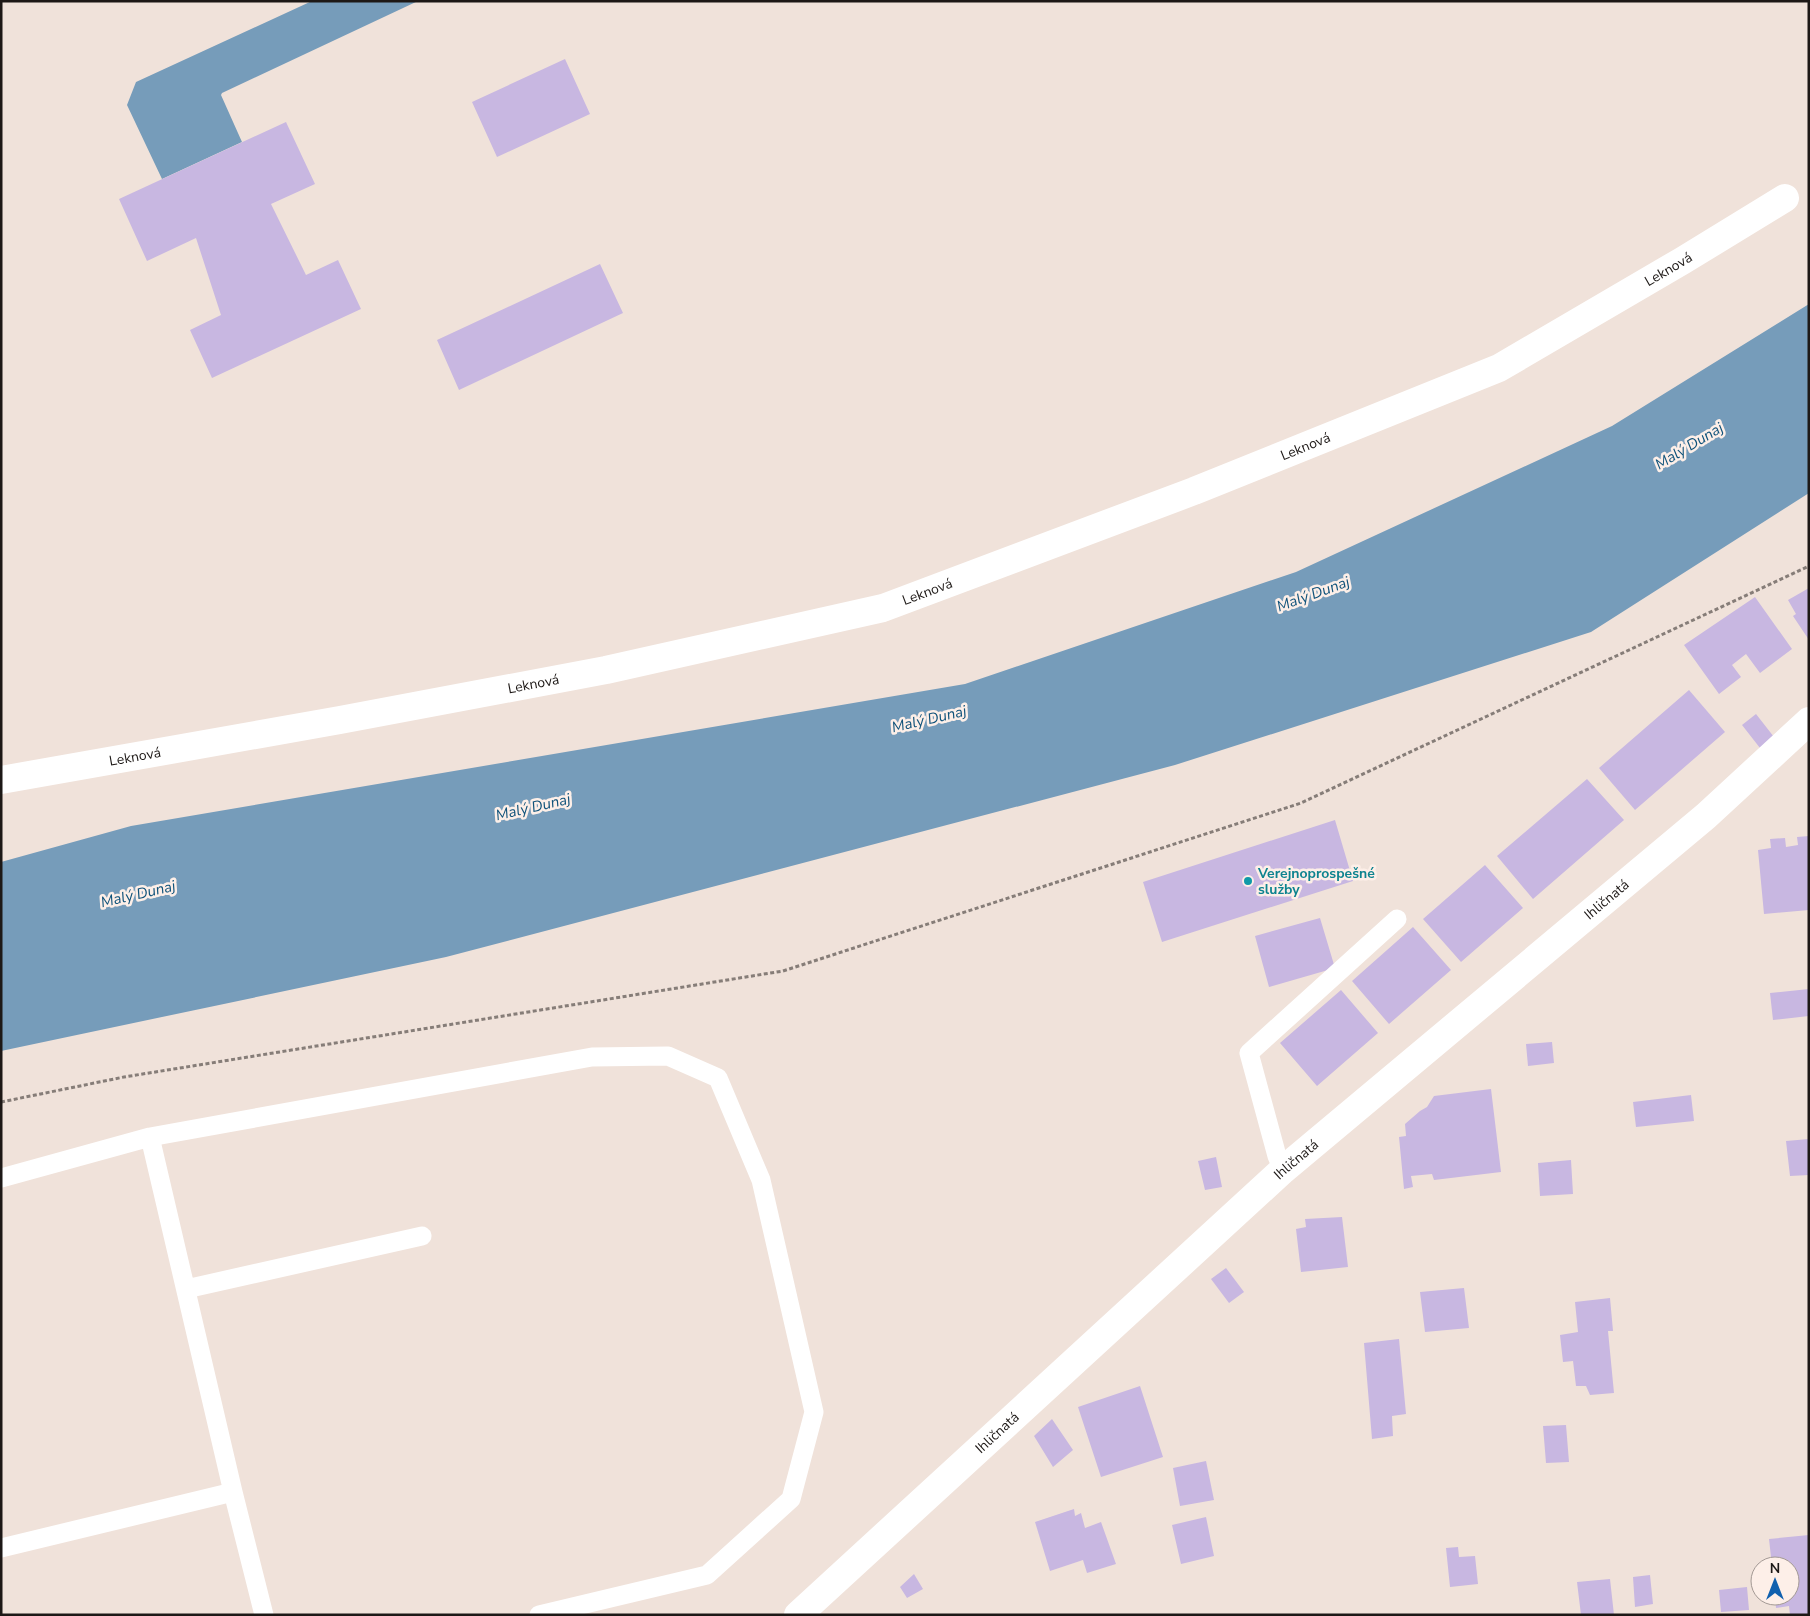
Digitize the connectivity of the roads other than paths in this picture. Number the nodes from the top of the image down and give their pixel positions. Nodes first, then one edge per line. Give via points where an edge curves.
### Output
1 (1785, 198) dead end
2 (1809, 721) edge
3 (1, 780) edge
4 (1398, 919) dead end
5 (150, 1137) junction
6 (1283, 1170) junction
7 (1, 1178) edge
8 (422, 1236) dead end
9 (186, 1289) junction
10 (233, 1492) junction
11 (1, 1548) edge
12 (264, 1615) edge
13 (539, 1615) edge
14 (798, 1615) edge

1 - 3 street, Leknová via 1499,368 1194,491 883,608 596,672
2 - 6 street, Ihličnatá via 1706,816
4 - 6 lane via 1248,1053 1276,1156
5 - 7 lane
5 - 9 lane
5 - 13 lane via 592,1057 668,1056 718,1078 761,1180 814,1412 791,1499 708,1575
6 - 14 street, Ihličnatá
8 - 9 lane
9 - 10 lane
10 - 11 lane
10 - 12 lane

